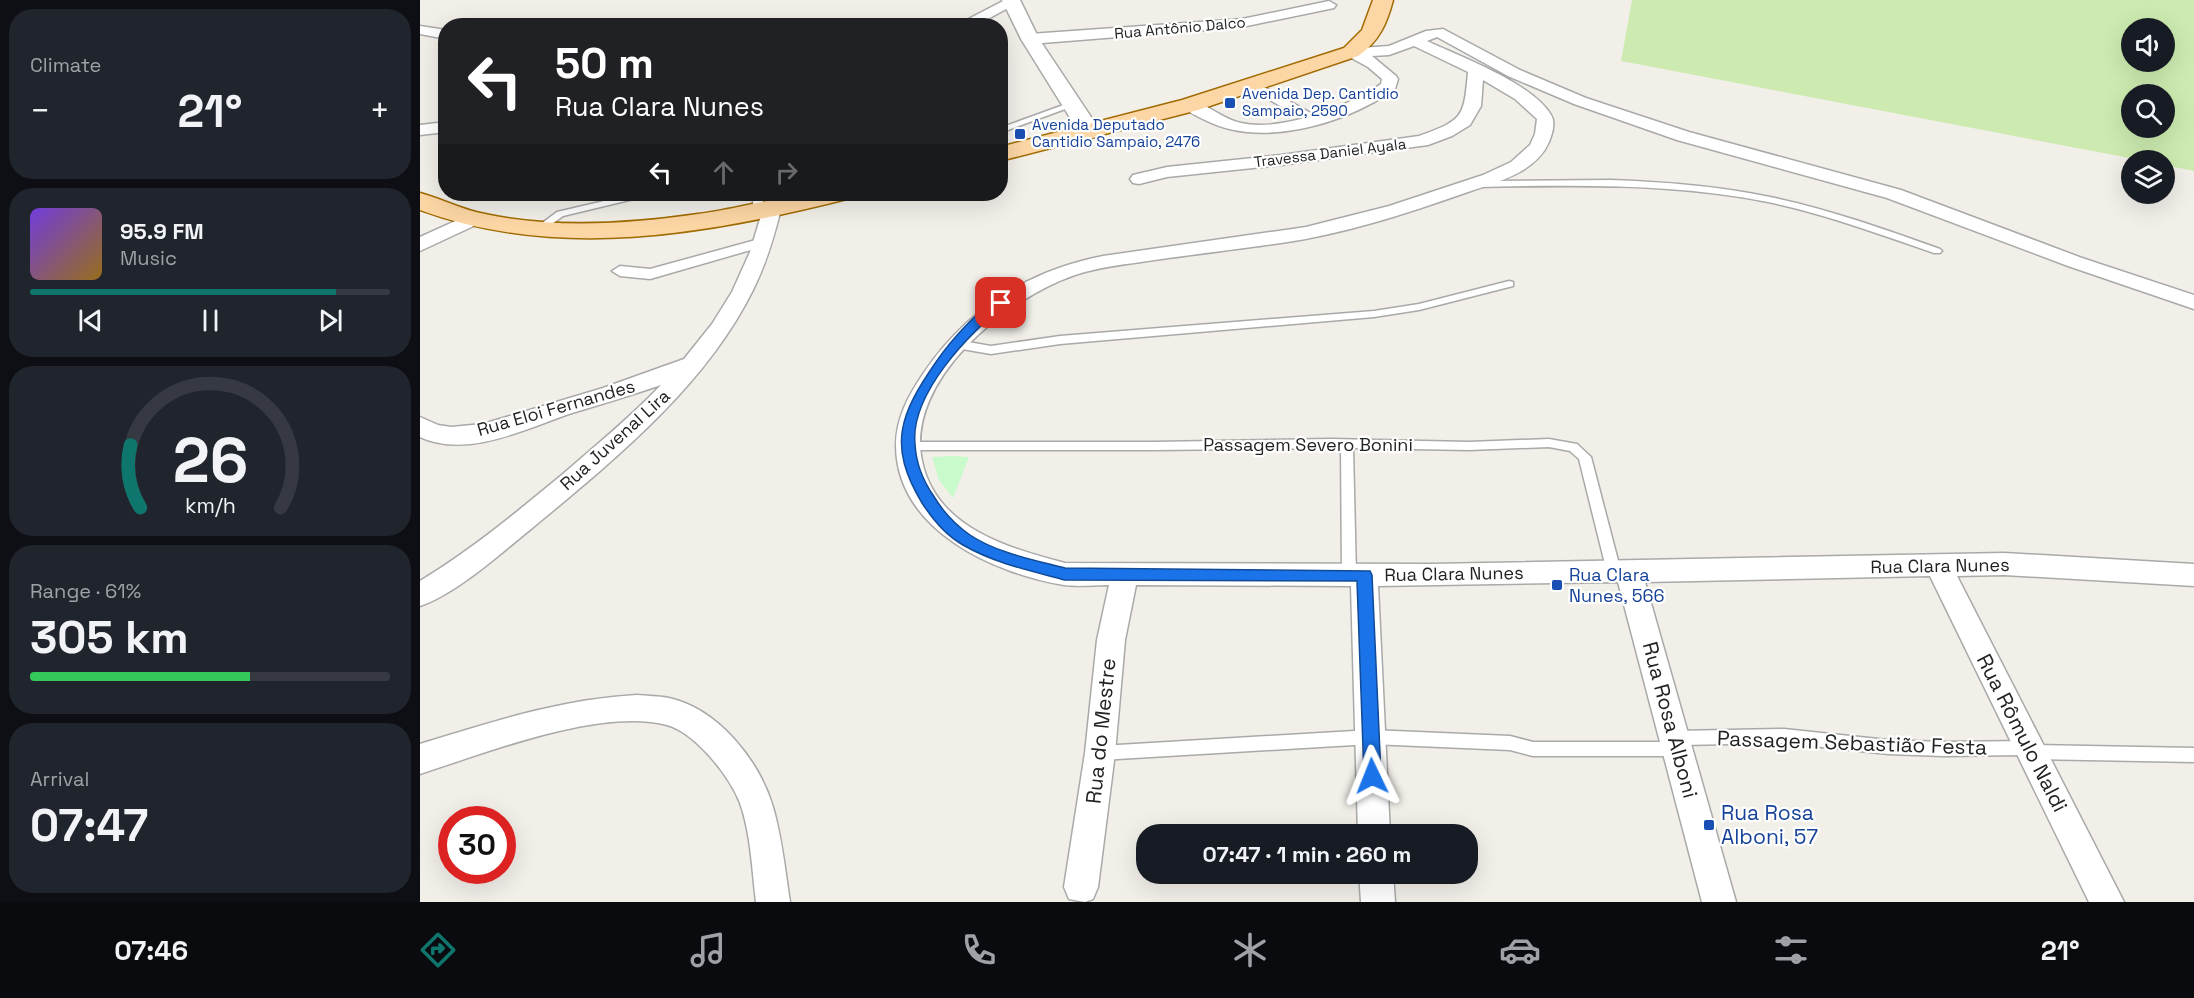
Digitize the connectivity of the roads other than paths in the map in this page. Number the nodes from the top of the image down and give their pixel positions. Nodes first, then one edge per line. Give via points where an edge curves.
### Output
1 (1383, 0) edge
2 (1012, 1) edge
3 (1329, 5) dead end
4 (978, 18) edge
5 (420, 30) edge
6 (438, 33) edge
7 (1370, 37) junction
8 (1030, 39) junction
9 (1414, 42) junction
10 (1351, 52) junction
11 (1476, 71) junction
12 (1253, 85) junction
13 (1072, 105) junction
14 (1190, 105) junction
15 (1312, 119) junction
16 (438, 128) edge
17 (1008, 128) edge
18 (420, 130) edge
19 (1090, 132) junction
20 (1008, 152) edge
21 (1139, 179) dead end
22 (1473, 184) junction
23 (420, 201) edge
24 (614, 201) edge
25 (790, 201) edge
26 (763, 205) edge
27 (473, 219) junction
28 (539, 229) junction
29 (763, 242) junction
30 (420, 245) edge
31 (1937, 251) dead end
32 (620, 272) dead end
33 (1509, 284) dead end
34 (2194, 302) edge
35 (956, 344) junction
36 (690, 365) junction
37 (420, 426) edge
38 (1347, 444) junction
39 (908, 446) junction
40 (1938, 565) junction
41 (1622, 572) junction
42 (1125, 575) junction
43 (1357, 575) junction
44 (2194, 575) edge
45 (420, 596) edge
46 (1371, 736) junction
47 (1676, 743) junction
48 (2030, 750) junction
49 (1100, 753) junction
50 (2194, 755) edge
51 (420, 759) edge
52 (1374, 824) edge
53 (1377, 884) edge
54 (1084, 894) edge
55 (773, 902) edge
56 (1378, 902) edge
57 (1719, 902) edge
58 (2107, 902) edge

1 - 7 main road
2 - 4 street
2 - 8 street
3 - 8 street, Rua Antônio Dalco via 1242,23
5 - 6 street
7 - 9 street via 1384,44
7 - 10 main road
8 - 13 street
9 - 10 street
9 - 11 street, Rua Clara Nunes
9 - 34 street via 1437,32 1450,35 1514,73 1610,111 1683,136 1894,194
10 - 12 main road
10 - 15 street via 1374,62 1390,79 1389,86 1364,100
11 - 21 street, Travessa Daniel Ayala via 1473,106 1464,121 1422,141 1167,172
11 - 22 street, Rua Clara Nunes via 1530,101 1545,118 1545,126 1543,141 1529,158
12 - 14 main road
12 - 15 street
13 - 17 lane
13 - 19 street
14 - 15 street via 1215,120 1250,130 1290,126
14 - 19 main road
16 - 18 street
19 - 20 main road
22 - 31 lane via 1599,180 1736,193 1800,207
22 - 35 street, Rua Clara Nunes via 1396,211 1322,230 1121,258 1068,270 1001,303
23 - 27 main road
24 - 28 lane via 560,214
25 - 26 main road
26 - 28 main road via 659,228
26 - 29 street, Rua Juvenal Lira
27 - 28 main road
27 - 30 street
29 - 32 street via 650,274
29 - 36 street, Rua Juvenal Lira via 736,304
33 - 35 lane via 1374,314 1060,340 991,350
35 - 39 street, Rua Clara Nunes via 920,394
36 - 37 street, Rua Eloi Fernandes via 593,400 483,431 437,434
36 - 45 street, Rua Juvenal Lira via 639,423 592,464 493,546
38 - 39 lane, Passagem Severo Bonini
38 - 41 lane, Passagem Severo Bonini via 1549,443 1579,449 1585,457
38 - 43 lane
39 - 42 street, Rua Clara Nunes via 914,477 924,496 940,519 966,540 1024,564 1065,574
40 - 41 street, Rua Clara Nunes
40 - 44 street, Rua Clara Nunes via 2004,564
40 - 48 street, Rua Rômulo Naldi
41 - 43 street, Rua Clara Nunes
41 - 47 street, Rua Rosa Alboni
42 - 43 street, Rua Clara Nunes
42 - 49 street, Rua do Mestre via 1111,640
43 - 46 street
46 - 47 lane, Passagem Sebastião Festa via 1510,743 1533,749
46 - 49 lane, Passagem Sebastião Festa
46 - 52 street
47 - 48 lane, Passagem Sebastião Festa via 1784,736 1888,747
47 - 57 street, Rua Rosa Alboni
48 - 50 lane, Passagem Sebastião Festa
48 - 58 street, Rua Rômulo Naldi
49 - 54 street, Rua do Mestre
51 - 55 street via 528,726 596,711 623,707 670,712 696,724 718,744 740,773 755,802
53 - 56 street

